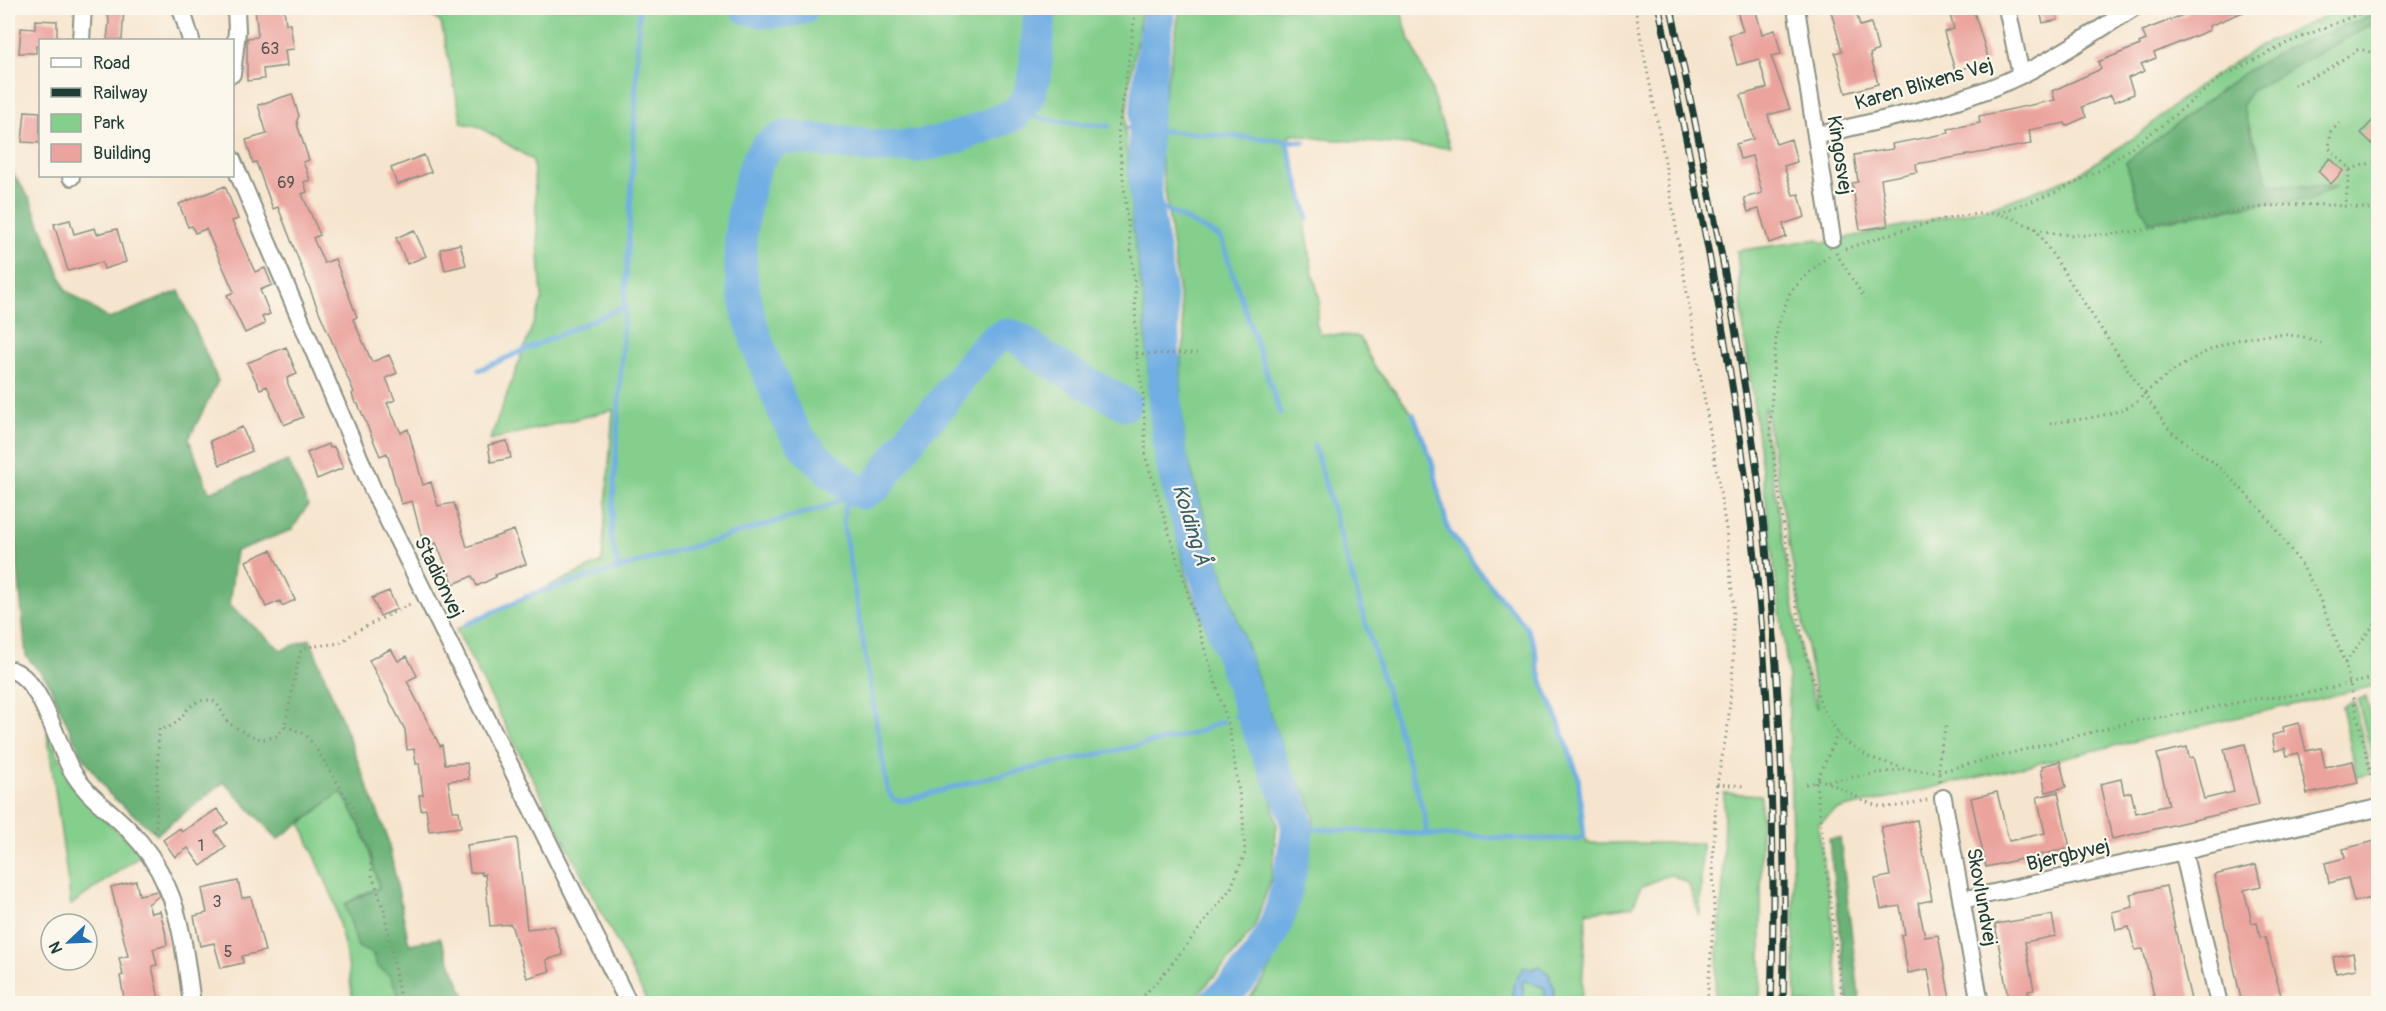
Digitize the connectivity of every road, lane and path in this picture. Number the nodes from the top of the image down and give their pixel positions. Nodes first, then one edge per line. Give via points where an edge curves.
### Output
1 (83, 8) edge
2 (181, 8) edge
3 (1136, 8) edge
4 (1635, 8) edge
5 (1797, 8) edge
6 (2007, 8) edge
7 (2133, 8) edge
8 (2373, 8) edge
9 (236, 9) dead end
10 (81, 39) edge
11 (191, 39) edge
12 (2379, 55) edge
13 (234, 71) edge
14 (2021, 75) junction
15 (2294, 86) dead end
16 (2340, 123) dead end
17 (1816, 136) junction
18 (2379, 161) edge
19 (234, 164) edge
20 (2350, 169) junction
21 (2346, 205) junction
22 (2379, 210) edge
23 (1996, 214) junction
24 (2034, 228) junction
25 (1833, 245) junction
26 (1865, 299) dead end
27 (2321, 343) dead end
28 (1197, 353) dead end
29 (1137, 354) junction
30 (2144, 394) junction
31 (2050, 423) dead end
32 (425, 596) junction
33 (2379, 619) edge
34 (2345, 663) junction
35 (8, 669) edge
36 (2379, 677) edge
37 (2351, 683) junction
38 (1947, 722) dead end
39 (285, 726) junction
40 (1838, 733) junction
41 (1906, 769) junction
42 (1938, 772) junction
43 (1817, 781) junction
44 (1824, 781) junction
45 (1717, 784) junction
46 (1806, 784) dead end
47 (1746, 786) dead end
48 (1943, 798) joint
49 (2378, 808) edge
50 (145, 846) junction
51 (2183, 851) junction
52 (1962, 900) junction
53 (192, 1004) edge
54 (401, 1004) edge
55 (629, 1004) edge
56 (1136, 1004) edge
57 (1707, 1004) edge
58 (1844, 1004) edge
59 (1980, 1004) edge
60 (2218, 1004) edge

1 - 10 street
2 - 11 street
3 - 29 path via 1118,133 1135,287
4 - 45 path via 1668,179 1726,529 1733,602 1733,666
5 - 17 street, Kingosvej
6 - 14 street
7 - 14 street, Karen Blixens Vej via 2067,51
8 - 23 path via 2287,43 2220,78 2100,170 2057,192
9 - 13 street
12 - 15 path via 2357,50
14 - 17 street, Karen Blixens Vej via 1966,97
16 - 20 path via 2331,131 2329,148
17 - 25 street, Kingosvej
18 - 20 path
19 - 32 street, Stadionvej via 373,490
20 - 21 path
21 - 22 path
21 - 24 path via 2272,206 2094,235
23 - 24 path via 2019,219
23 - 25 path via 1967,216
24 - 30 path
25 - 26 path
25 - 40 path via 1790,292 1777,328 1770,431 1806,656 1822,708
27 - 30 path via 2305,337 2260,335 2222,344 2184,363
28 - 29 path
29 - 56 path via 1146,458 1229,727 1245,853 1232,888
30 - 31 path via 2123,411
30 - 34 path via 2170,431 2222,469 2264,512 2303,567
32 - 39 path via 340,643 307,647 300,652
32 - 55 street, Stadionvej
33 - 34 path
34 - 37 path
35 - 50 street via 25,679 37,694 71,770 89,795
36 - 37 path
37 - 42 path via 2134,720
37 - 49 path
38 - 42 path
39 - 50 path via 277,736 264,739 228,722 213,700 208,700 189,706 170,729 159,729 156,828
39 - 54 path via 305,734 352,806 384,910
40 - 41 path via 1869,757
40 - 43 path
41 - 42 path
41 - 44 path
43 - 44 path
43 - 46 path
43 - 58 path
44 - 48 path via 1876,806
45 - 47 path
45 - 57 path
48 - 52 street, Skovlundvej
49 - 51 street, Bjergbyvej
50 - 53 street via 168,888 180,931
51 - 52 street, Bjergbyvej
51 - 60 street
52 - 59 street, Skovlundvej

